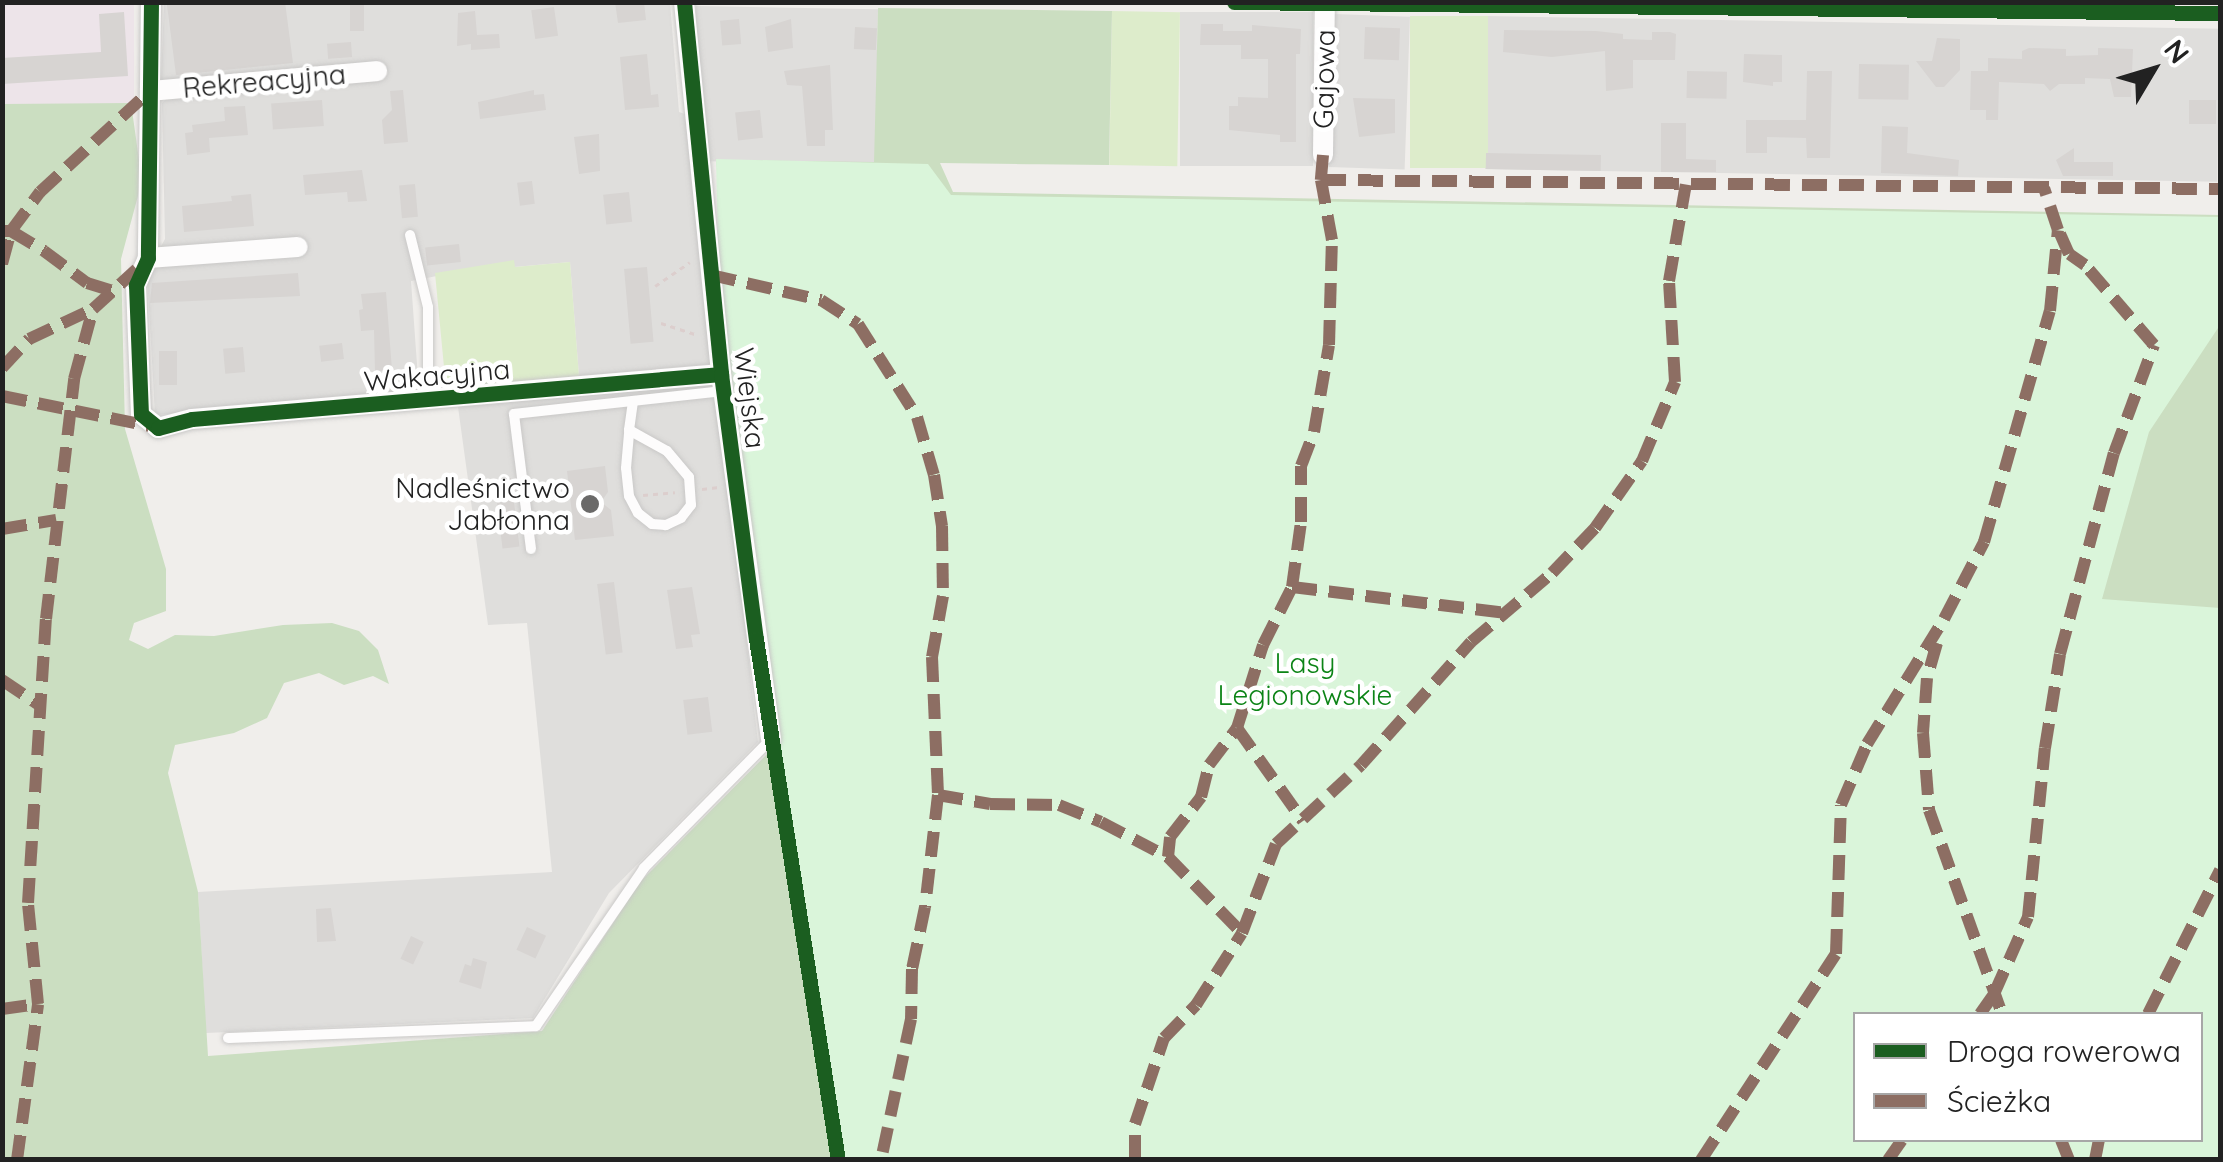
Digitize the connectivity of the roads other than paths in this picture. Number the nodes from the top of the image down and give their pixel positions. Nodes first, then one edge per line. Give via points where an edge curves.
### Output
1 (151, 2) edge
2 (684, 2) edge
3 (1324, 4) edge
4 (377, 71) dead end
5 (150, 91) junction
6 (1322, 155) dead end
7 (410, 235) dead end
8 (298, 247) dead end
9 (148, 258) junction
10 (722, 383) junction
11 (633, 401) junction
12 (428, 402) junction
13 (629, 430) junction
14 (531, 549) dead end
15 (771, 739) joint
16 (228, 1038) dead end

1 - 5 street
2 - 10 street, Wiejska
3 - 6 street, Gajowa
4 - 5 street, Rekreacyjna
5 - 9 street
7 - 12 lane via 428,307
8 - 9 street
9 - 12 street, Wakacyjna via 136,285 140,414 158,428 192,418
10 - 11 lane
10 - 12 street, Wakacyjna
10 - 15 street, Wiejska
11 - 13 lane
11 - 14 lane via 514,414
13 - 13 lane via 629,496 638,513 652,524 681,518 690,505 689,478 666,451
15 - 16 lane, Wiejska via 644,868 536,1026

